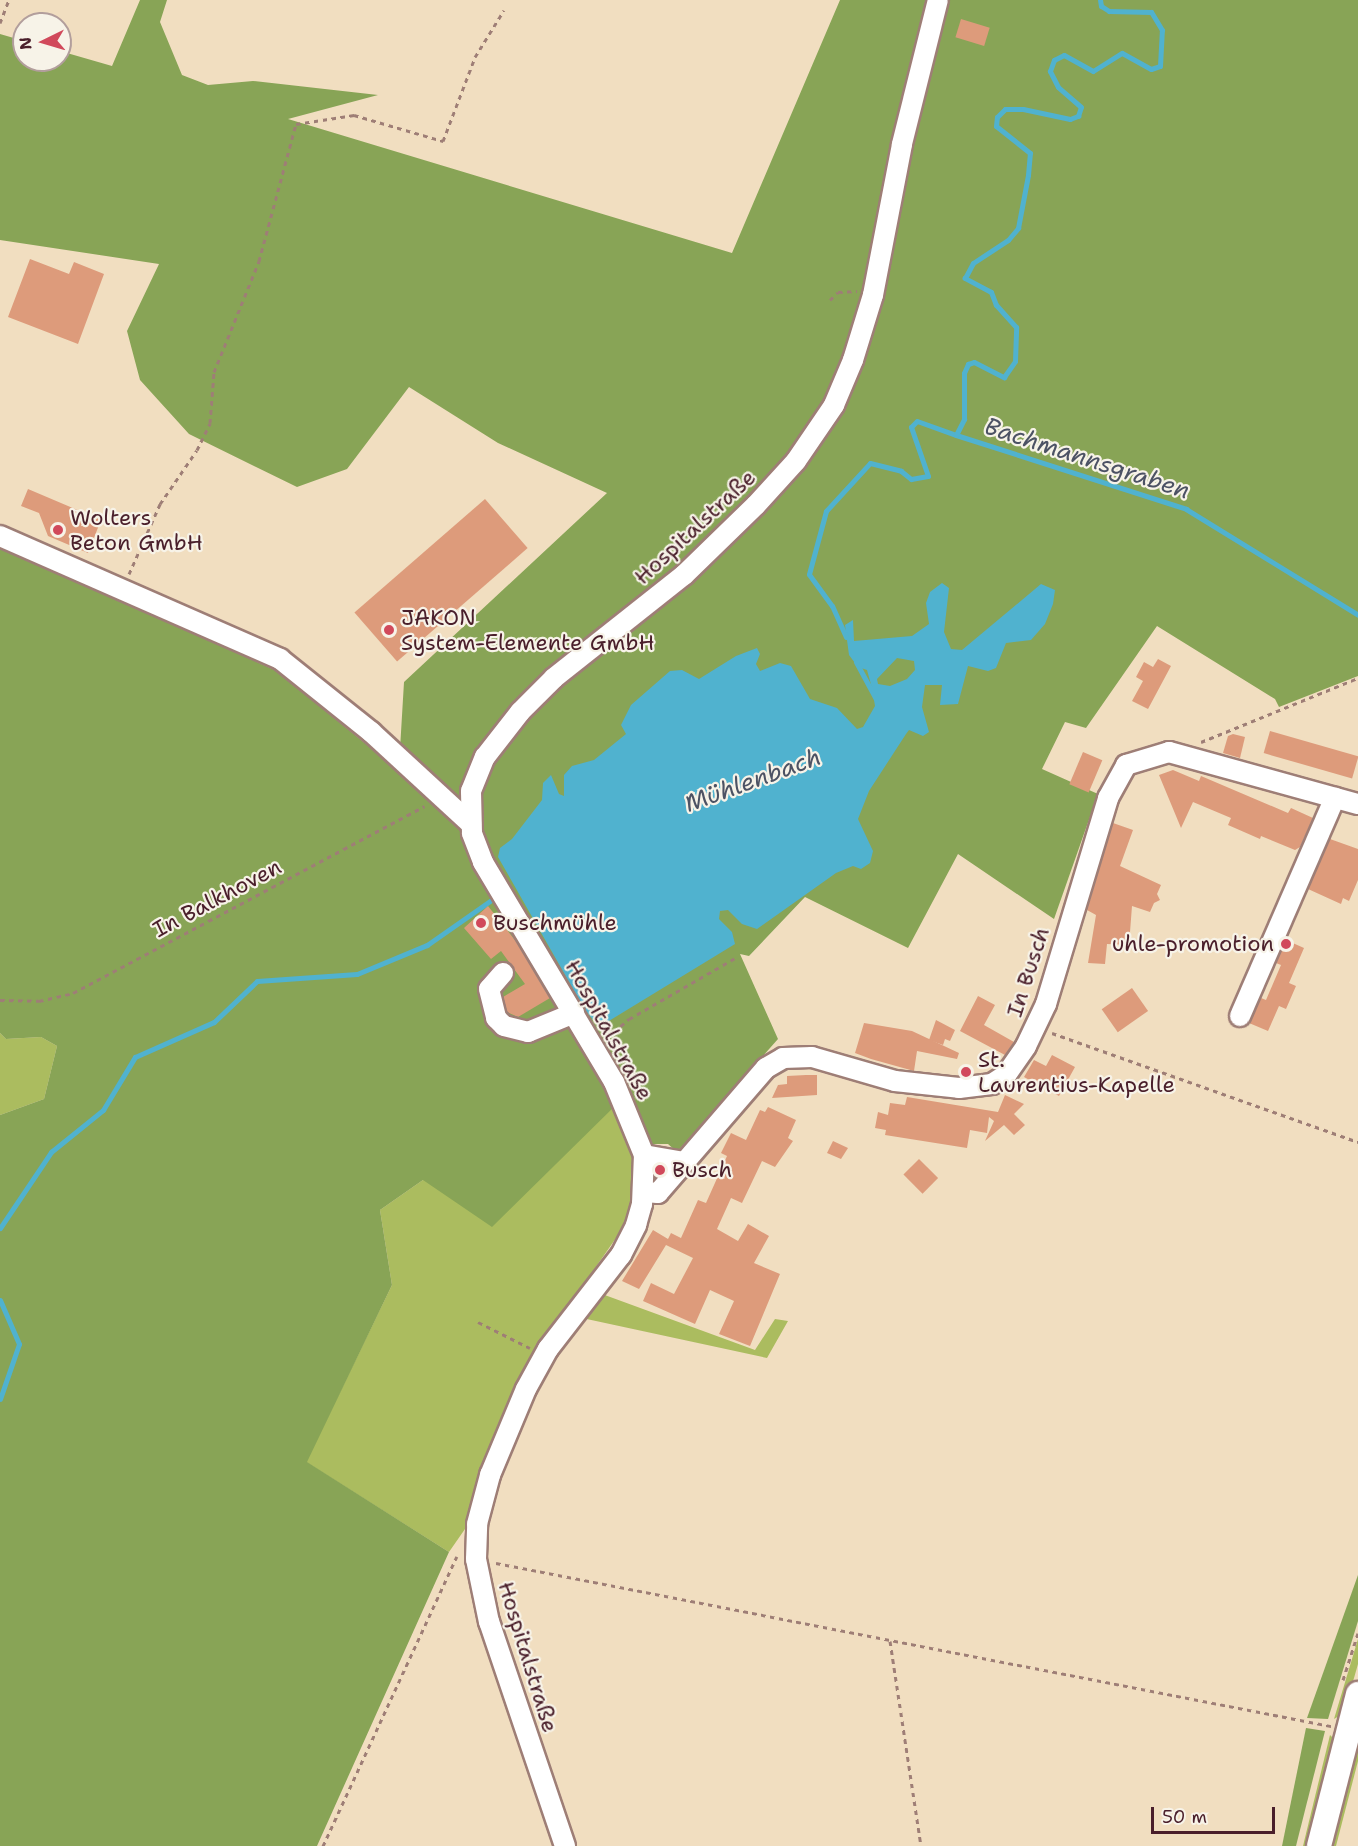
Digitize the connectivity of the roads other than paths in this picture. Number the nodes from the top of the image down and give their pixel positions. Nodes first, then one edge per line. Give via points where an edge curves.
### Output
1 (939, 0) edge
2 (0, 536) edge
3 (1335, 798) junction
4 (1358, 804) edge
5 (471, 824) junction
6 (503, 973) dead end
7 (574, 1013) junction
8 (1240, 1016) dead end
9 (644, 1155) junction
10 (684, 1162) junction
11 (643, 1192) junction
12 (1358, 1694) edge
13 (566, 1846) edge
14 (1319, 1846) edge

1 - 5 street, Hospitalstraße via 902,144 873,295 834,405 796,461 684,575 554,678 520,712 478,771 471,791
2 - 5 street via 279,659 371,732
3 - 4 street, In Busch
3 - 8 street
3 - 10 street, In Busch via 1170,752 1126,765 1108,798 1036,1027 1006,1075 978,1088 895,1081 812,1057 783,1058 766,1068
5 - 7 street, Hospitalstraße via 483,862
6 - 7 street via 489,989 496,1018 504,1026 528,1032
7 - 9 street, Hospitalstraße via 614,1082
9 - 10 street
9 - 11 street, Hospitalstraße
10 - 11 street, In Busch via 658,1193
11 - 13 street, Hospitalstraße via 636,1225 621,1255 545,1355 490,1475 477,1524 476,1559 489,1622
12 - 14 main road

